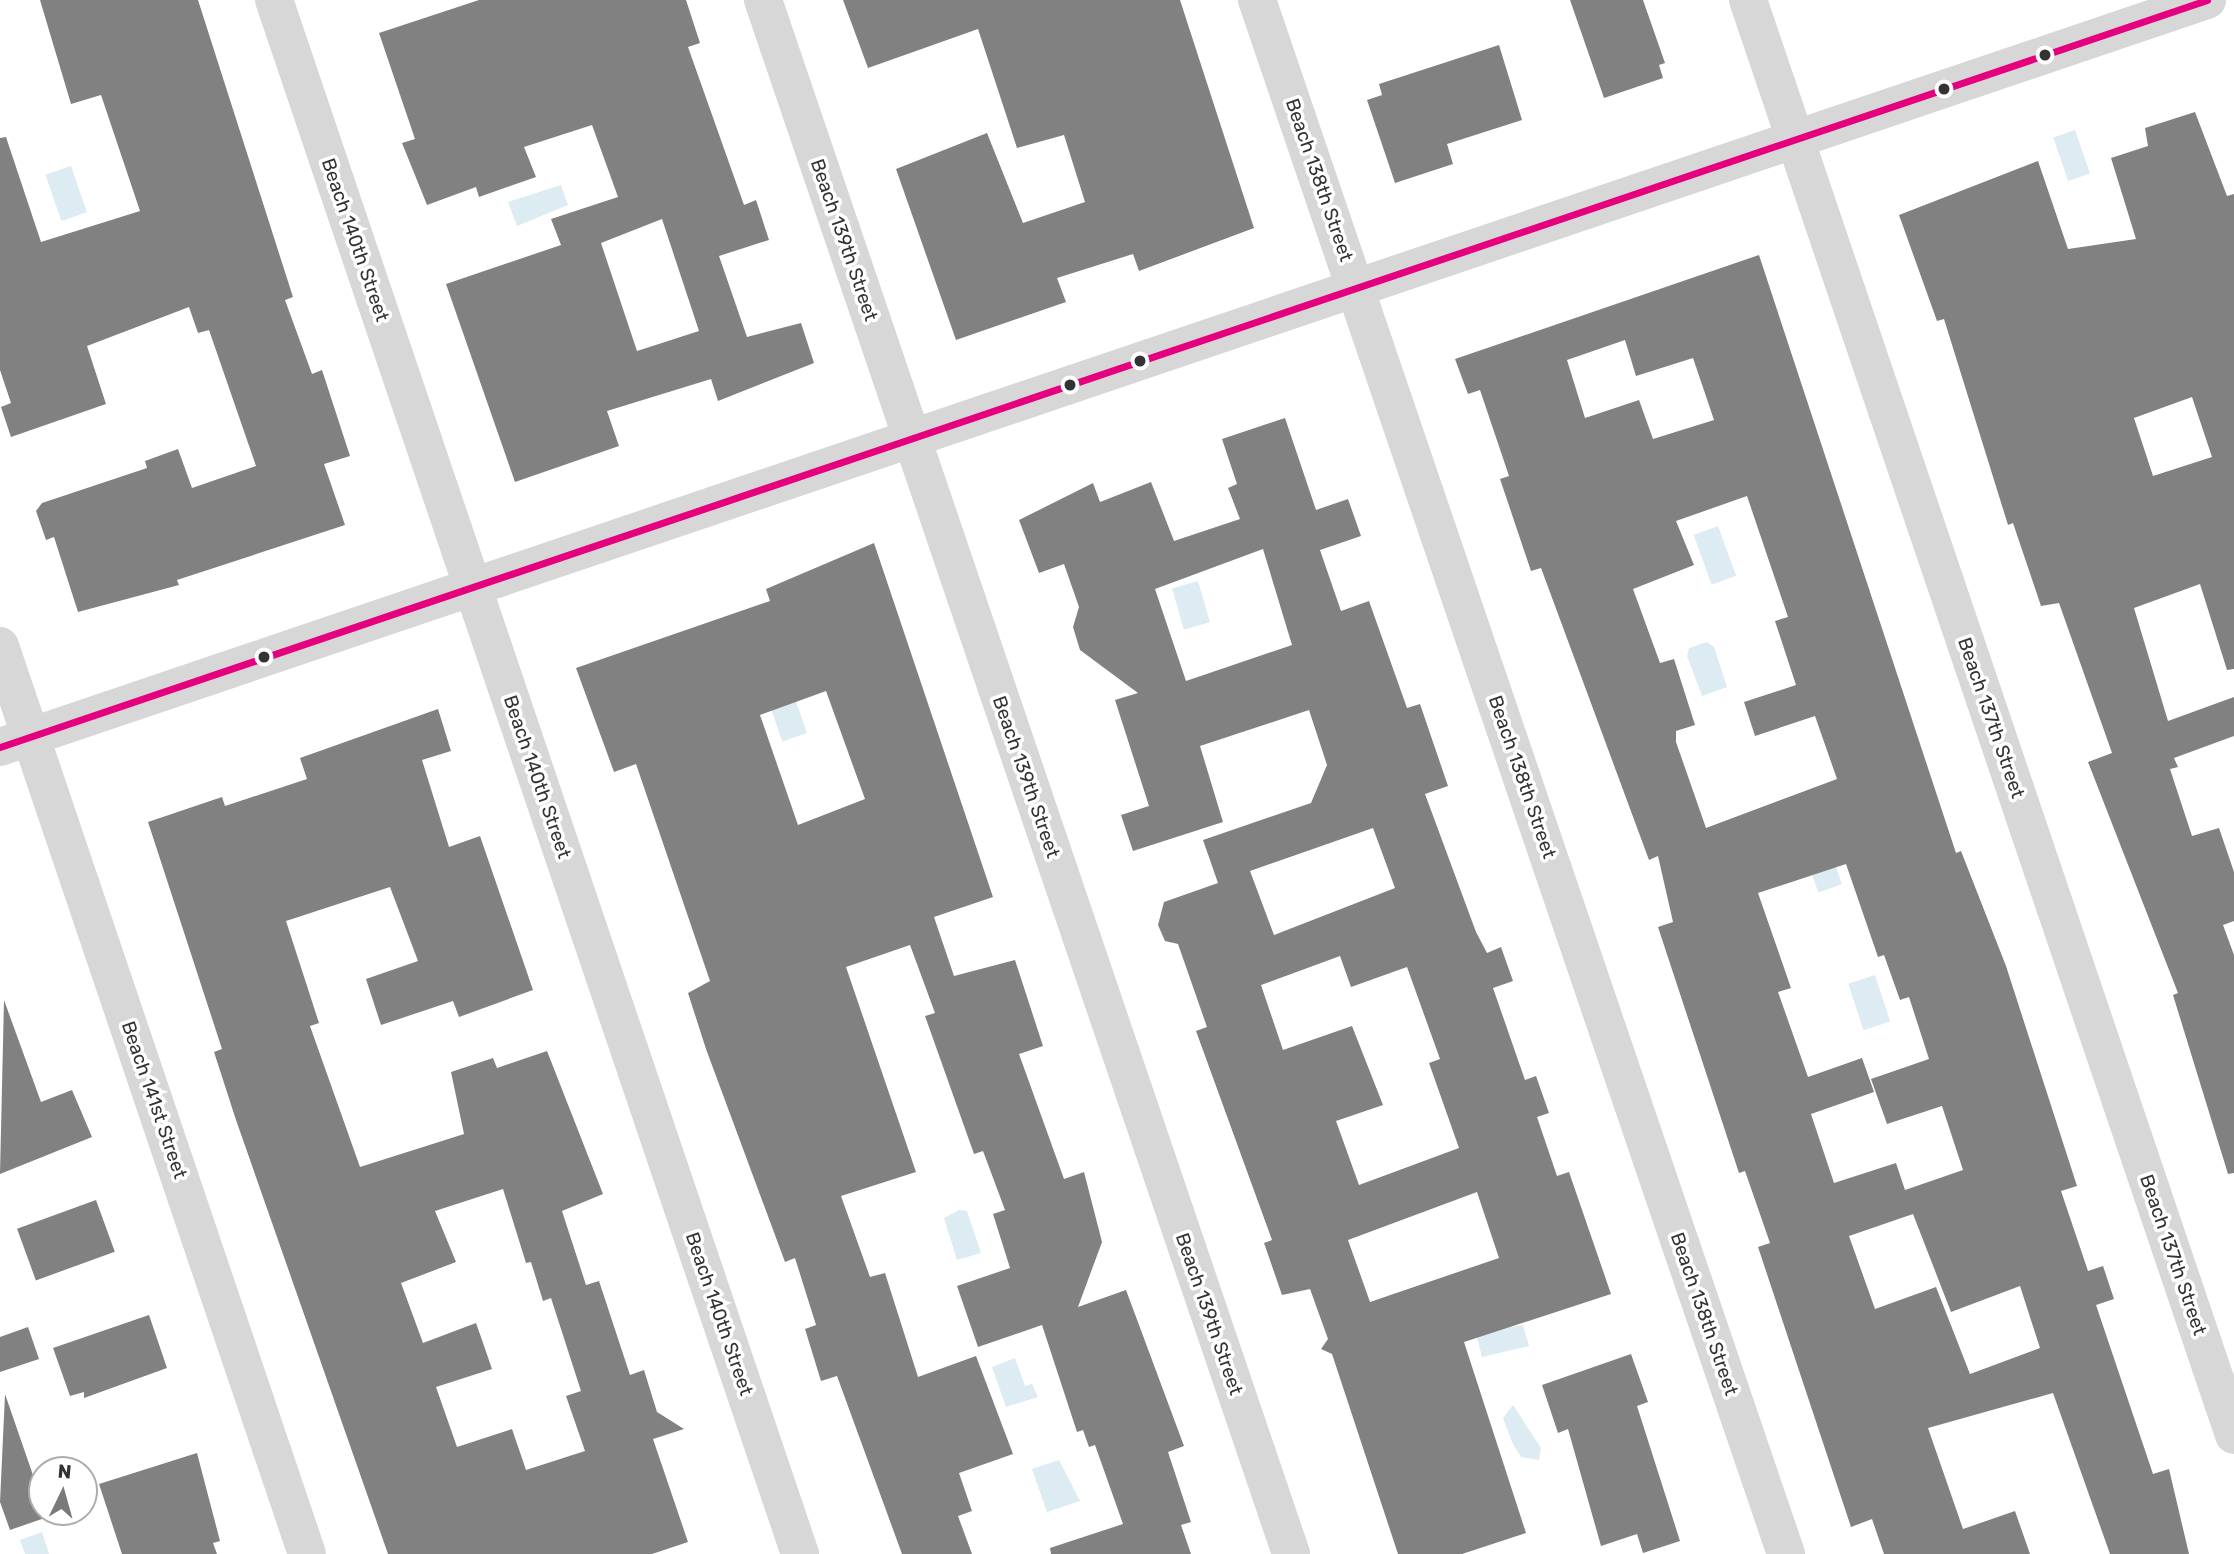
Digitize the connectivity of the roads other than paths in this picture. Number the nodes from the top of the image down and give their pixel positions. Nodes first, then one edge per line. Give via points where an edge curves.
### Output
1 (274, 0) edge
2 (763, 0) edge
3 (1257, 0) edge
4 (1748, 0) edge
5 (2207, 0) edge
6 (1795, 139) junction
7 (1356, 289) junction
8 (911, 440) junction
9 (472, 589) junction
10 (0, 646) edge
11 (15, 742) edge
12 (2234, 1435) edge
13 (307, 1554) edge
14 (800, 1554) edge
15 (1291, 1554) edge
16 (1786, 1554) edge

1 - 9 street, Beach 140th Street
2 - 8 street, Beach 139th Street
3 - 7 street, Beach 138th Street
4 - 6 street, Beach 137th Street
5 - 6 street
6 - 7 street
6 - 12 street, Beach 137th Street
7 - 8 street
7 - 16 street, Beach 138th Street
8 - 9 street
8 - 15 street, Beach 139th Street
9 - 11 street
9 - 14 street, Beach 140th Street
10 - 11 street, Beach 141st Street
11 - 13 street, Beach 141st Street

